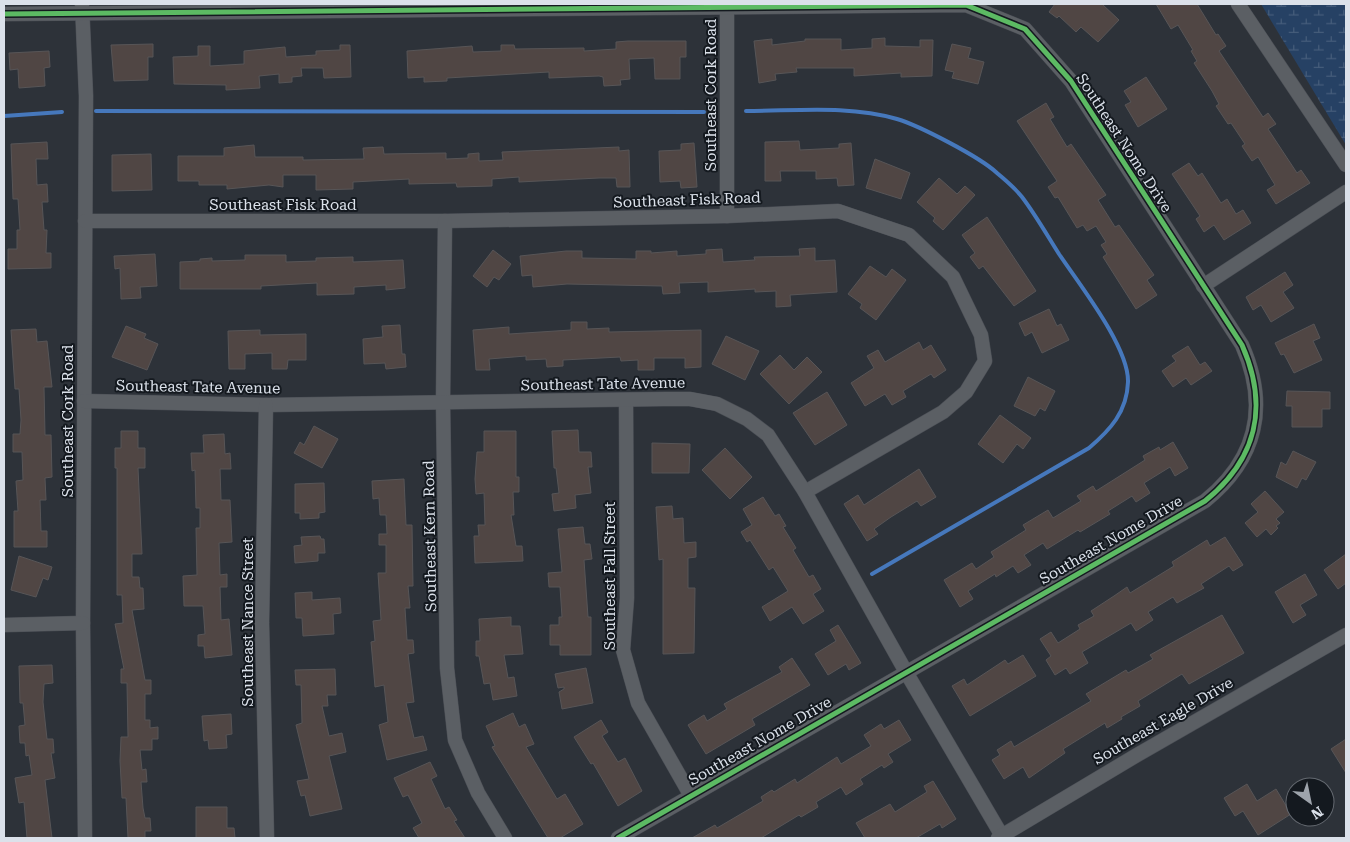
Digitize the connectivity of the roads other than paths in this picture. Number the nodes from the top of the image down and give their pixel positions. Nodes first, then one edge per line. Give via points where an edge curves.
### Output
1 (1238, 4) edge
2 (727, 5) edge
3 (83, 9) edge
4 (4, 14) edge
5 (1346, 165) edge
6 (1346, 192) edge
7 (727, 216) junction
8 (85, 221) junction
9 (445, 222) junction
10 (1203, 286) junction
11 (626, 400) junction
12 (84, 401) junction
13 (443, 402) junction
14 (266, 405) junction
15 (805, 492) junction
16 (83, 623) junction
17 (4, 625) edge
18 (1346, 634) edge
19 (906, 672) junction
20 (691, 796) junction
21 (1000, 837) edge
22 (85, 838) edge
23 (267, 838) edge
24 (505, 838) edge
25 (618, 838) edge

1 - 5 street
2 - 3 street, Southeast Nome Drive
2 - 7 street, Southeast Cork Road
2 - 10 street, Southeast Nome Drive via 966,5 1025,29 1070,81
3 - 4 street, Southeast Nome Drive
3 - 8 street, Southeast Cork Road
6 - 10 street
7 - 9 street, Southeast Fisk Road
7 - 15 street, Southeast Fisk Road via 838,210 908,235 953,277 981,335 984,361 966,392 943,412
8 - 9 street, Southeast Fisk Road
8 - 12 street, Southeast Cork Road
9 - 13 street, Southeast Kern Road
10 - 19 street, Southeast Nome Drive via 1242,345 1254,378 1257,398 1255,426 1249,445 1230,478 1205,501
11 - 13 street, Southeast Tate Avenue
11 - 15 street, Southeast Tate Avenue via 690,399 716,404 747,419 768,435
11 - 20 street, Southeast Fall Street via 623,650 638,703
12 - 14 street, Southeast Tate Avenue
12 - 16 street, Southeast Cork Road
13 - 14 street, Southeast Tate Avenue
13 - 24 street, Southeast Kern Road via 447,668 455,740 478,792
14 - 23 street, Southeast Nance Street via 262,623
15 - 19 street, Southeast Tate Avenue
16 - 17 street
16 - 22 street, Southeast Cork Road
18 - 21 street, Southeast Eagle Drive
19 - 20 street, Southeast Nome Drive
19 - 21 street, Southeast Tate Avenue
20 - 25 street, Southeast Nome Drive

